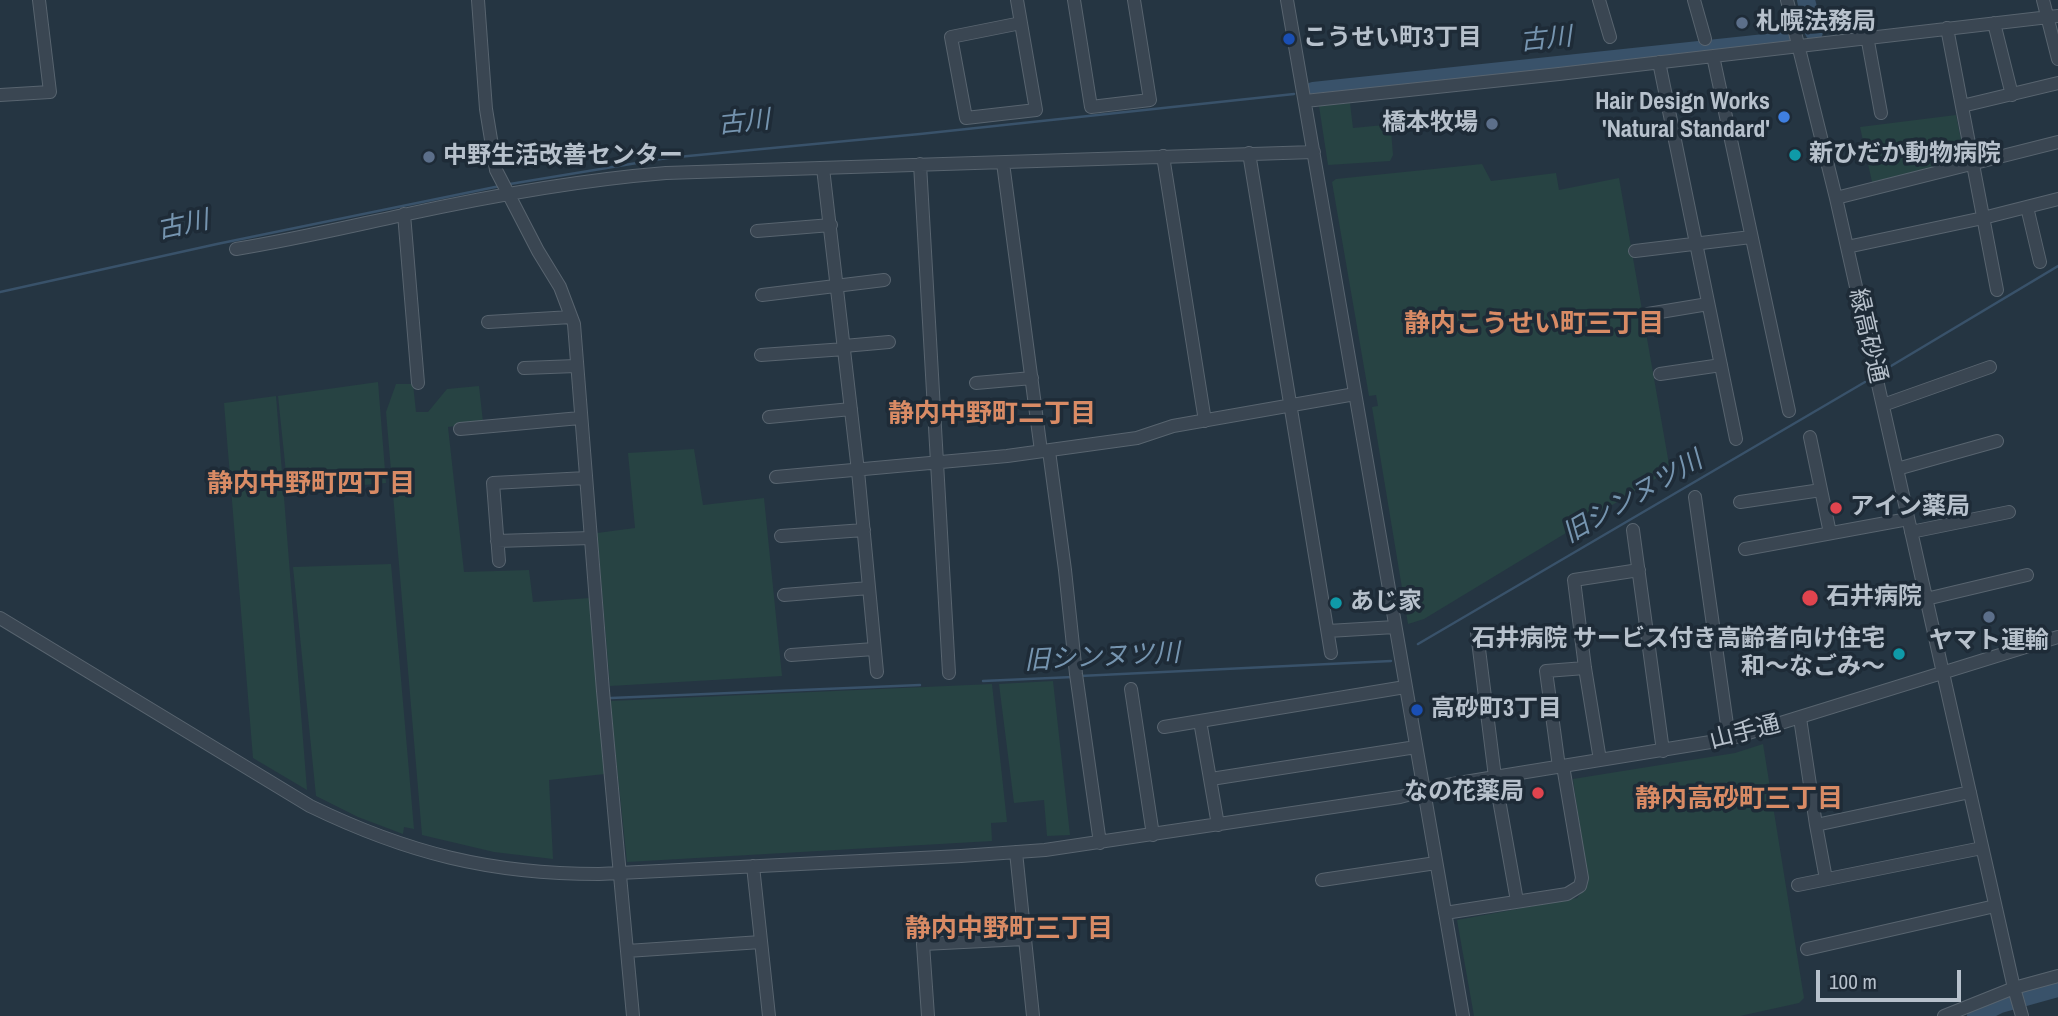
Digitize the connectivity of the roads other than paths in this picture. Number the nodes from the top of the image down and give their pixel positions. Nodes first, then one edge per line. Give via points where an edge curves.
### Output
1 (39, 0) edge
2 (478, 0) edge
3 (1017, 0) edge
4 (1074, 0) edge
5 (1134, 0) edge
6 (1287, 0) edge
7 (1599, 0) edge
8 (1694, 0) edge
9 (1787, 0) edge
10 (2043, 0) edge
11 (2053, 16) edge
12 (1021, 23) junction
13 (1994, 23) junction
14 (1947, 28) junction
15 (1867, 36) junction
16 (1610, 37) dead end
17 (1705, 39) dead end
18 (1800, 46) junction
19 (1713, 56) junction
20 (2058, 59) edge
21 (1660, 62) junction
22 (2058, 83) edge
23 (0, 95) edge
24 (2012, 95) junction
25 (1305, 101) junction
26 (1962, 106) junction
27 (1881, 113) dead end
28 (2058, 142) edge
29 (1314, 152) junction
30 (1249, 153) junction
31 (1163, 156) junction
32 (1972, 162) junction
33 (1003, 163) junction
34 (920, 164) junction
35 (823, 168) junction
36 (508, 195) junction
37 (1836, 198) junction
38 (2058, 199) edge
39 (2027, 207) junction
40 (404, 214) junction
41 (1983, 218) junction
42 (831, 225) junction
43 (757, 231) dead end
44 (1751, 237) junction
45 (1697, 244) junction
46 (1847, 247) junction
47 (236, 249) dead end
48 (1635, 251) dead end
49 (2040, 262) dead end
50 (884, 280) dead end
51 (838, 286) junction
52 (1997, 290) dead end
53 (762, 295) dead end
54 (1708, 304) junction
55 (1648, 314) dead end
56 (572, 317) junction
57 (488, 322) dead end
58 (889, 342) dead end
59 (845, 347) junction
60 (761, 355) dead end
61 (1721, 365) junction
62 (576, 366) junction
63 (1990, 367) dead end
64 (524, 368) dead end
65 (1660, 374) dead end
66 (1032, 378) junction
67 (418, 383) dead end
68 (976, 383) dead end
69 (1355, 394) junction
70 (1883, 405) junction
71 (1289, 407) junction
72 (851, 409) junction
73 (1789, 411) dead end
74 (769, 416) dead end
75 (580, 418) junction
76 (1205, 421) junction
77 (460, 429) dead end
78 (1810, 437) dead end
79 (1736, 439) dead end
80 (1997, 441) dead end
81 (1045, 451) junction
82 (936, 463) junction
83 (1897, 469) junction
84 (858, 471) junction
85 (776, 477) dead end
86 (586, 478) junction
87 (1821, 490) junction
88 (1695, 498) dead end
89 (1740, 502) dead end
90 (2009, 512) dead end
91 (1910, 526) junction
92 (863, 530) junction
93 (1633, 530) dead end
94 (1830, 533) junction
95 (781, 536) dead end
96 (591, 538) junction
97 (497, 541) junction
98 (1745, 549) dead end
99 (499, 561) dead end
100 (1639, 570) junction
101 (2027, 575) dead end
102 (869, 588) junction
103 (784, 595) dead end
104 (1926, 598) junction
105 (0, 618) edge
106 (1395, 627) junction
107 (1328, 631) junction
108 (1477, 633) dead end
109 (2058, 637) edge
110 (874, 649) junction
111 (1331, 653) dead end
112 (791, 655) dead end
113 (1584, 668) junction
114 (877, 672) dead end
115 (949, 673) dead end
116 (1943, 673) junction
117 (1405, 687) junction
118 (1131, 689) dead end
119 (1800, 718) junction
120 (1200, 722) junction
121 (1164, 727) dead end
122 (1729, 739) junction
123 (1416, 747) junction
124 (1663, 751) junction
125 (1600, 760) junction
126 (1561, 766) junction
127 (1495, 777) junction
128 (1211, 779) junction
129 (1423, 791) junction
130 (1970, 792) junction
131 (1218, 825) junction
132 (1816, 825) junction
133 (1153, 835) junction
134 (1100, 843) junction
135 (1982, 848) junction
136 (1016, 852) junction
137 (1436, 863) junction
138 (753, 866) junction
139 (620, 873) junction
140 (1826, 879) junction
141 (1322, 880) dead end
142 (1798, 885) dead end
143 (1517, 901) junction
144 (1996, 906) junction
145 (1445, 913) junction
146 (1024, 939) junction
147 (761, 942) junction
148 (1807, 949) dead end
149 (627, 951) junction
150 (2058, 976) edge
151 (2014, 991) junction
152 (2021, 1013) edge
153 (633, 1016) edge
154 (769, 1016) edge
155 (928, 1016) edge
156 (1033, 1016) edge
157 (1463, 1016) edge
158 (1944, 1016) edge

1 - 23 street via 50,92
2 - 36 street via 492,152
3 - 12 street
4 - 5 street via 1091,107 1150,100
6 - 25 street
7 - 16 street
8 - 17 street
9 - 18 street, 緑高砂通
10 - 11 street
11 - 13 street
11 - 20 street
12 - 12 street via 951,37 966,118 1036,110
13 - 14 street
13 - 24 street
14 - 15 street
14 - 26 street
15 - 18 street
15 - 27 street
18 - 19 street
18 - 37 street, 緑高砂通
19 - 21 street
19 - 44 street
21 - 25 street
21 - 45 street
22 - 24 street
24 - 26 street
25 - 29 street
26 - 32 street
28 - 32 street
29 - 30 street
29 - 69 street
30 - 31 street
30 - 71 street
31 - 33 street
31 - 76 street
32 - 37 street
32 - 41 street
33 - 34 street
33 - 66 street
34 - 35 street
34 - 82 street
35 - 36 street via 608,177
35 - 42 street
36 - 40 street
36 - 56 street
37 - 46 street, 緑高砂通
38 - 39 street
39 - 41 street
39 - 49 street
40 - 47 street
40 - 67 street
41 - 46 street
41 - 52 street
42 - 43 street
42 - 51 street
44 - 45 street
44 - 73 street
45 - 48 street
45 - 54 street
46 - 70 street, 緑高砂通
50 - 51 street
51 - 53 street
51 - 59 street
54 - 55 street
54 - 61 street
56 - 57 street
56 - 62 street
58 - 59 street
59 - 60 street
59 - 72 street
61 - 65 street
61 - 79 street
62 - 64 street
62 - 75 street
63 - 70 street
66 - 68 street
66 - 81 street
69 - 71 street
69 - 106 street
70 - 83 street, 緑高砂通
71 - 76 street
71 - 107 street
72 - 74 street
72 - 84 street
75 - 77 street
75 - 86 street
76 - 81 street via 1137,438
78 - 87 street
80 - 83 street
81 - 82 street
81 - 134 street
82 - 84 street
82 - 115 street
83 - 91 street, 緑高砂通
84 - 85 street
84 - 92 street
86 - 96 street
86 - 97 street via 493,483
87 - 89 street
87 - 94 street
88 - 122 street
90 - 91 street
91 - 94 street
91 - 104 street, 緑高砂通
92 - 95 street
92 - 102 street
93 - 100 street
94 - 98 street
96 - 97 street
96 - 139 street
97 - 99 street
100 - 113 street via 1574,580
100 - 124 street
101 - 104 street
102 - 103 street
102 - 110 street
104 - 116 street, 緑高砂通
105 - 139 street, 山手通 via 298,799 357,829 488,867 551,874
106 - 107 street
106 - 117 street
107 - 111 street
108 - 127 street
109 - 116 street, 山手通
110 - 112 street
110 - 114 street
113 - 125 street
113 - 126 street via 1546,671
116 - 119 street, 山手通
116 - 130 street, 緑高砂通
117 - 120 street
117 - 123 street
118 - 133 street
119 - 122 street, 山手通
119 - 132 street
120 - 121 street
120 - 128 street
122 - 124 street, 山手通
123 - 128 street
123 - 129 street
124 - 125 street, 山手通
125 - 126 street, 山手通
126 - 127 street, 山手通
126 - 143 street via 1580,886 1567,894
127 - 129 street, 山手通
127 - 143 street
128 - 131 street
129 - 131 street, 山手通
129 - 137 street
130 - 132 street
130 - 135 street, 緑高砂通
131 - 133 street, 山手通
132 - 140 street
133 - 134 street, 山手通
134 - 136 street, 山手通
135 - 140 street
135 - 144 street, 緑高砂通
136 - 138 street, 山手通
136 - 146 street
137 - 141 street
137 - 145 street
138 - 139 street, 山手通
138 - 147 street
139 - 149 street
140 - 142 street
143 - 145 street
144 - 148 street
144 - 151 street, 緑高砂通
145 - 157 street
146 - 155 street via 923,944
146 - 156 street
147 - 149 street
147 - 154 street
149 - 153 street
150 - 151 street
151 - 152 street, 緑高砂通
151 - 158 street

